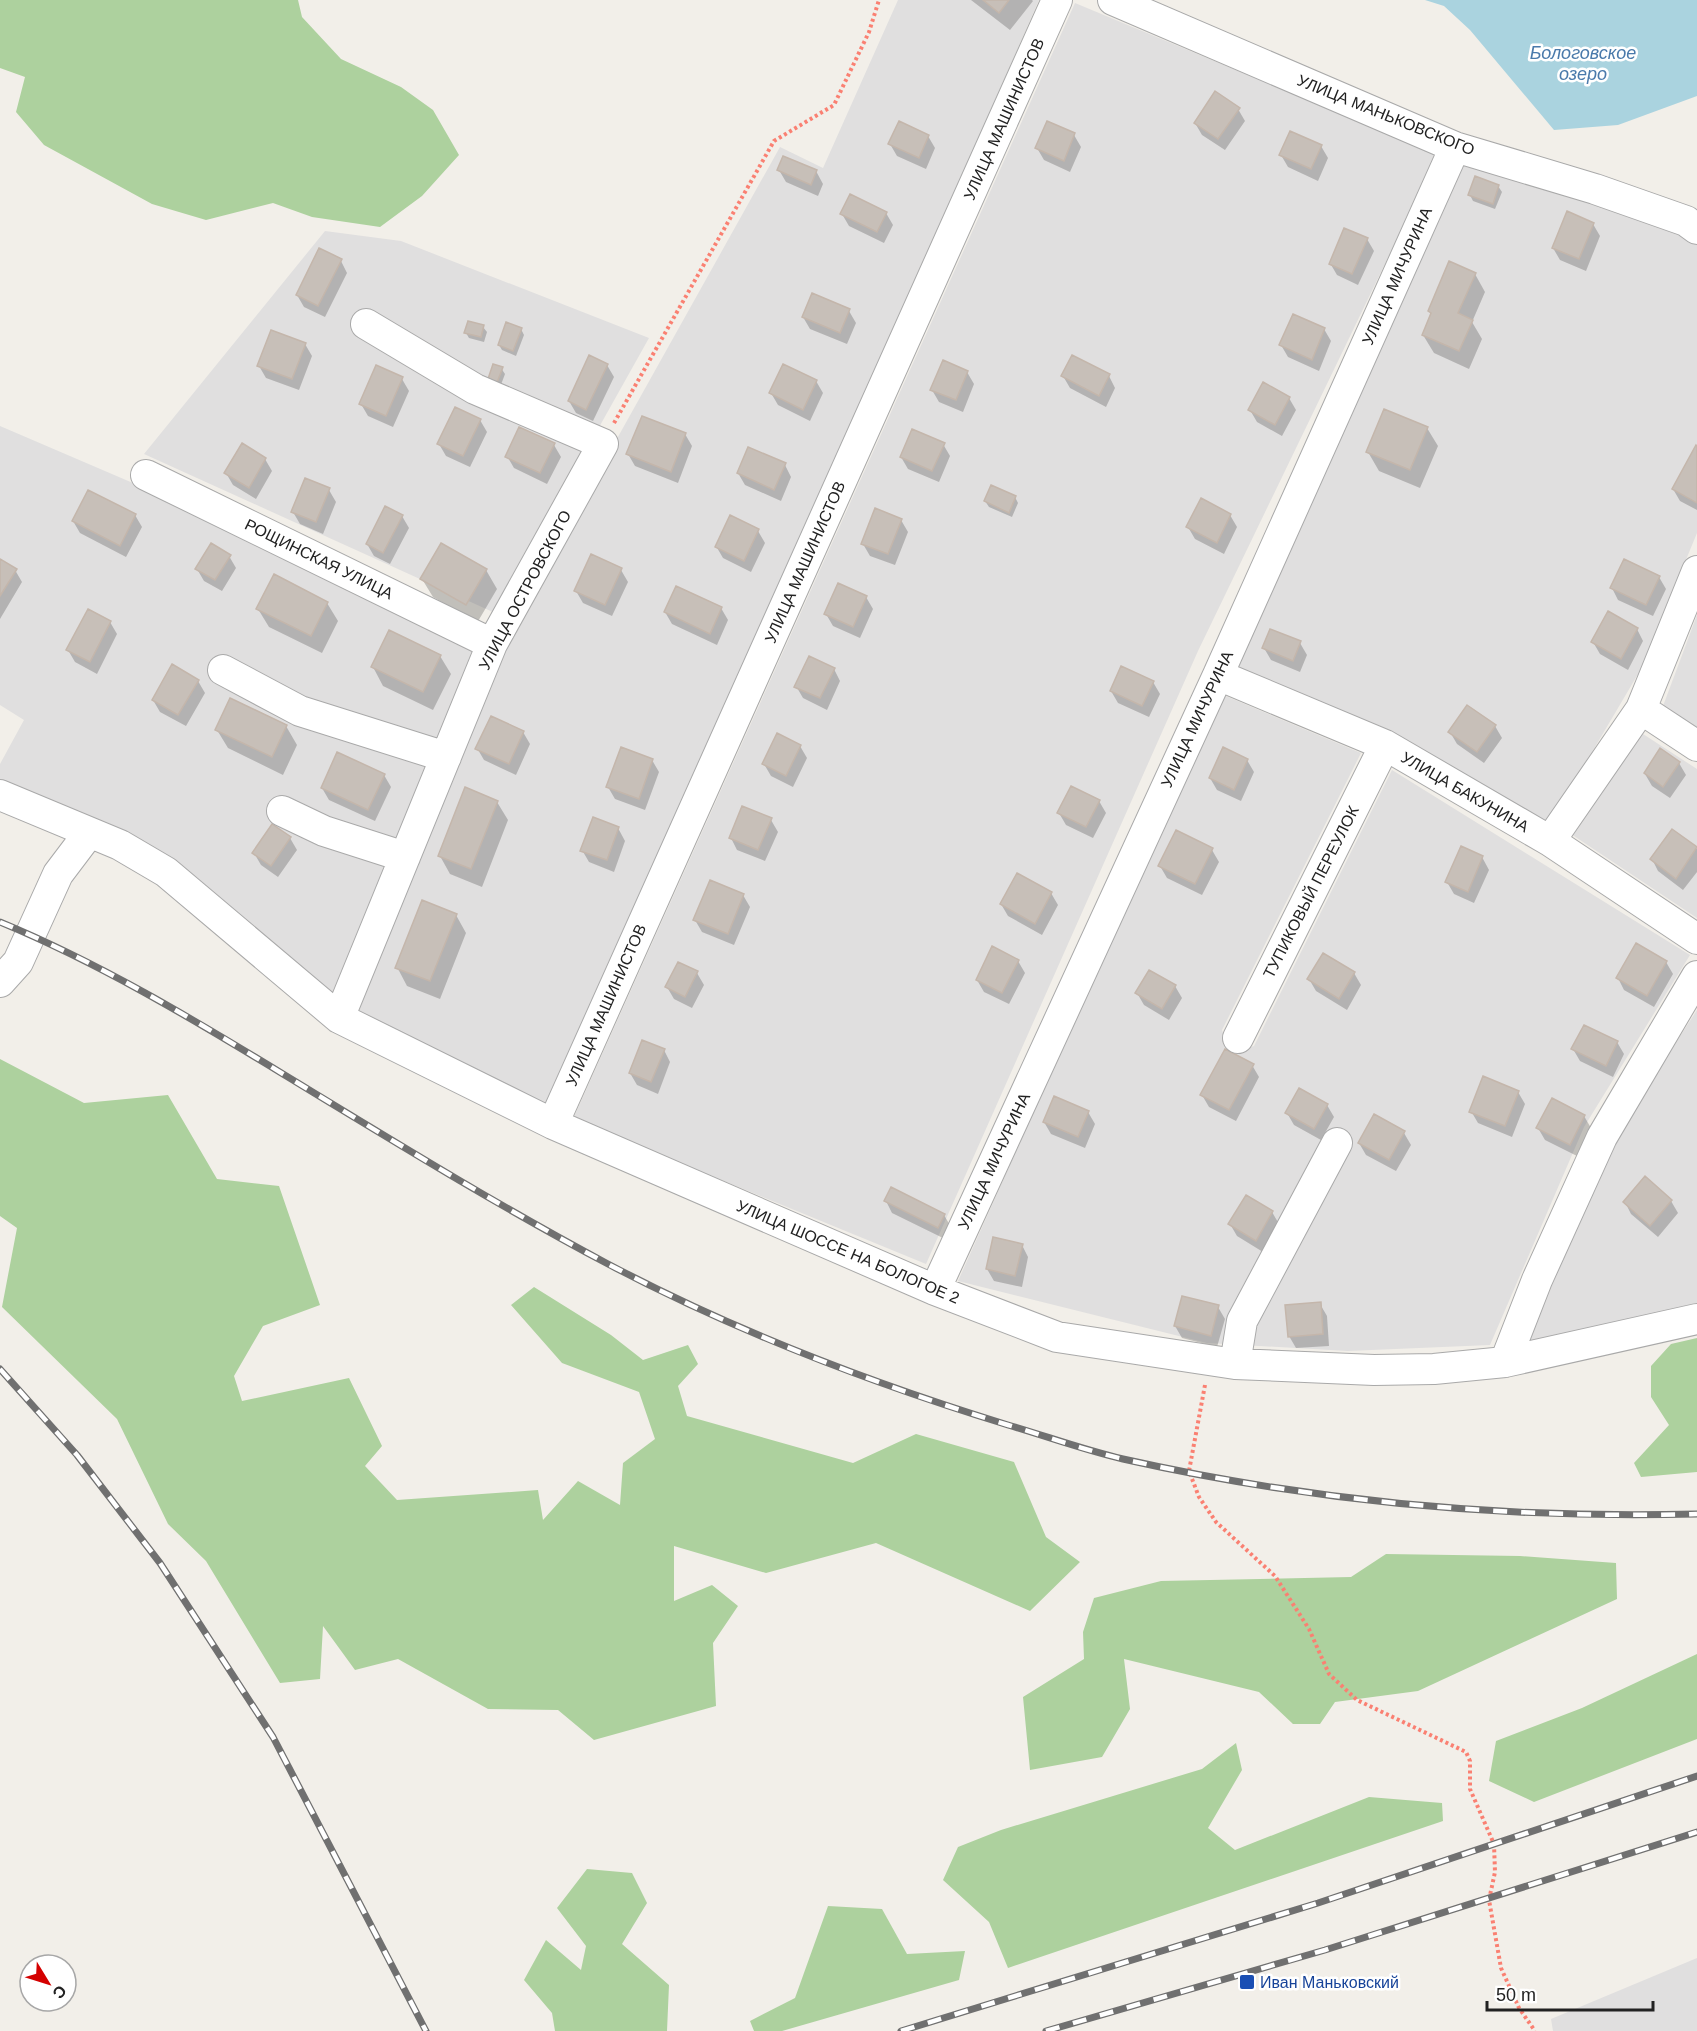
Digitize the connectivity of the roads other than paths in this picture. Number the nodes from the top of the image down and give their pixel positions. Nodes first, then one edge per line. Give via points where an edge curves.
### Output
1 (1057, 0) edge
2 (1113, 0) edge
3 (1455, 147) junction
4 (1697, 229) edge
5 (366, 324) dead end
6 (146, 475) dead end
7 (1697, 571) edge
8 (492, 644) junction
9 (223, 670) dead end
10 (1218, 675) junction
11 (1641, 708) junction
12 (1385, 745) junction
13 (1697, 746) edge
14 (446, 758) junction
15 (0, 795) edge
16 (282, 811) dead end
17 (89, 833) junction
18 (1550, 841) junction
19 (405, 857) junction
20 (1697, 939) edge
21 (1697, 976) edge
22 (0, 982) edge
23 (339, 1018) junction
24 (1238, 1038) dead end
25 (553, 1124) junction
26 (1337, 1143) dead end
27 (935, 1290) junction
28 (1697, 1319) edge
29 (1222, 1362) junction
30 (1505, 1362) junction

1 - 25 street, УЛИЦА МАШИНИСТОВ
2 - 3 street, УЛИЦА МАНЬКОВСКОГО
3 - 4 street, УЛИЦА МАНЬКОВСКОГО via 1595,189
3 - 10 street, УЛИЦА МИЧУРИНА
5 - 8 street, УЛИЦА ОСТРОВСКОГО via 475,389 603,444
6 - 8 street, РОЩИНСКАЯ УЛИЦА
7 - 11 street
8 - 14 street, УЛИЦА ОСТРОВСКОГО
9 - 14 street via 300,711
10 - 12 street, УЛИЦА БАКУНИНА
10 - 27 street, УЛИЦА МИЧУРИНА
11 - 13 street
11 - 18 street
12 - 18 street, УЛИЦА БАКУНИНА
12 - 24 street, ТУПИКОВЫЙ ПЕРЕУЛОК
14 - 19 street, УЛИЦА ОСТРОВСКОГО
15 - 17 street, УЛИЦА ШОССЕ НА БОЛОГОЕ 2
16 - 19 street via 324,831
17 - 22 street via 58,874 18,962
17 - 23 street, УЛИЦА ШОССЕ НА БОЛОГОЕ 2 via 120,845 166,872
18 - 20 street, УЛИЦА БАКУНИНА
19 - 23 street, УЛИЦА ОСТРОВСКОГО
21 - 30 street via 1602,1137 1537,1280
23 - 25 street, УЛИЦА ШОССЕ НА БОЛОГОЕ 2
25 - 27 street, УЛИЦА ШОССЕ НА БОЛОГОЕ 2
26 - 29 street
27 - 29 street, УЛИЦА ШОССЕ НА БОЛОГОЕ 2 via 1057,1337
28 - 30 street, УЛИЦА ШОССЕ НА БОЛОГОЕ 2
29 - 30 street, УЛИЦА ШОССЕ НА БОЛОГОЕ 2 via 1374,1370

